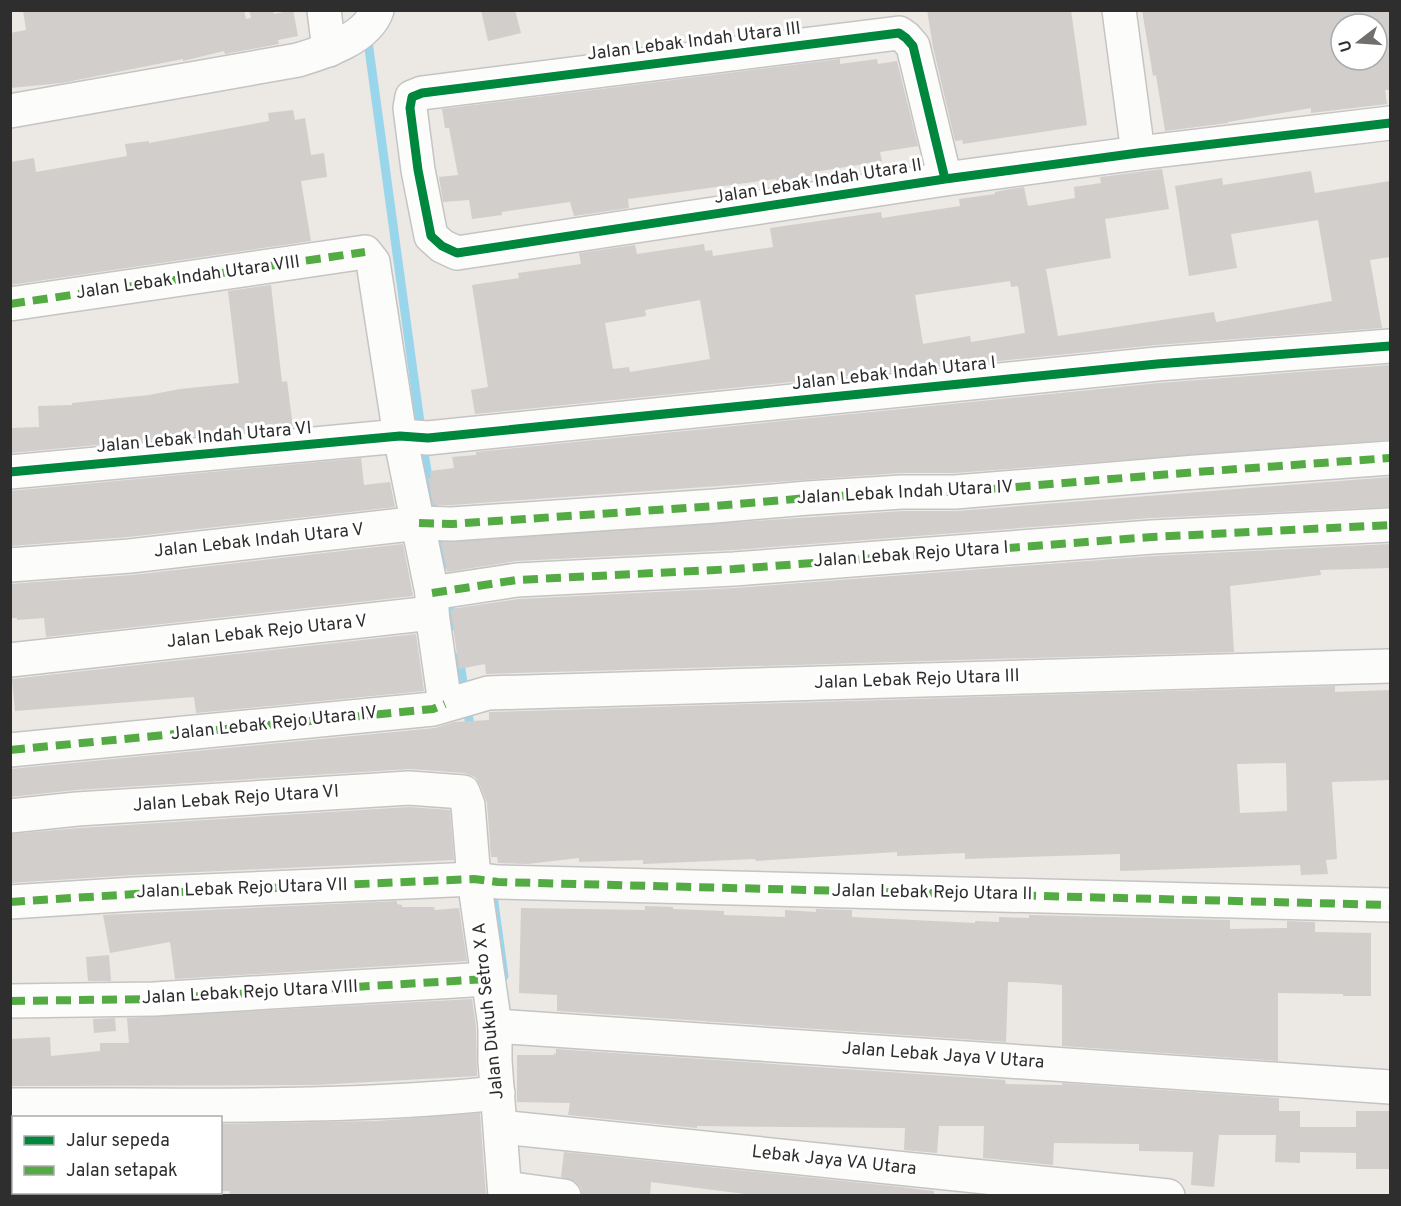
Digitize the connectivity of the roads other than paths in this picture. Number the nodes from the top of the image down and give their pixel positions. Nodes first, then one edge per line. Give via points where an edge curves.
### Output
1 (324, 10) edge
2 (1119, 10) edge
3 (375, 15) edge
4 (337, 46) junction
5 (10, 111) edge
6 (1390, 123) edge
7 (1138, 153) junction
8 (418, 170) joint
9 (945, 179) junction
10 (10, 304) edge
11 (1390, 346) edge
12 (413, 437) junction
13 (1390, 458) edge
14 (10, 472) edge
15 (432, 523) junction
16 (1390, 525) edge
17 (10, 565) edge
18 (441, 597) junction
19 (10, 660) edge
20 (1390, 666) edge
21 (465, 699) junction
22 (10, 750) edge
23 (463, 792) joint
24 (10, 816) edge
25 (486, 881) junction
26 (10, 902) edge
27 (1390, 905) edge
28 (488, 979) junction
29 (10, 1001) edge
30 (495, 1026) junction
31 (1390, 1087) edge
32 (498, 1093) junction
33 (10, 1105) edge
34 (501, 1127) junction
35 (505, 1192) edge
36 (564, 1196) edge
37 (1168, 1196) edge

1 - 4 street
2 - 7 street
3 - 4 street
4 - 5 street via 298,60
6 - 7 street, Jalan Lebak Indah Utara II
7 - 9 street, Jalan Lebak Indah Utara II
8 - 9 street, Jalan Lebak Indah Utara II via 430,236 457,253
8 - 9 street, Jalan Lebak Indah Utara III via 410,108 412,97 422,93 899,33 913,46
10 - 12 street, Jalan Lebak Indah Utara VIII via 365,252 374,262
11 - 12 street, Jalan Lebak Indah Utara I via 1157,364
12 - 14 street, Jalan Lebak Indah Utara VI
12 - 15 street
13 - 15 street, Jalan Lebak Indah Utara IV via 955,492 831,496
15 - 17 street, Jalan Lebak Indah Utara V
15 - 18 street
16 - 18 street, Jalan Lebak Rejo Utara I via 517,580
18 - 19 street, Jalan Lebak Rejo Utara V
18 - 21 street
20 - 21 street, Jalan Lebak Rejo Utara III
21 - 22 street, Jalan Lebak Rejo Utara IV via 433,709
23 - 24 street, Jalan Lebak Rejo Utara VI via 409,788
23 - 25 street, Jalan Dukuh Setro X A
25 - 26 street, Jalan Lebak Rejo Utara VII
25 - 27 street, Jalan Lebak Rejo Utara II
25 - 28 street, Jalan Dukuh Setro X A
28 - 29 street, Jalan Lebak Rejo Utara VIII via 154,999
28 - 30 street, Jalan Dukuh Setro X A
30 - 31 street, Jalan Lebak Jaya V Utara
30 - 32 street, Jalan Dukuh Setro X A
32 - 33 street via 441,1099 266,1105
32 - 34 street, Jalan Dukuh Setro X A
34 - 35 street, Jalan Dukuh Setro X A
34 - 37 street, Lebak Jaya VA Utara
35 - 36 street

